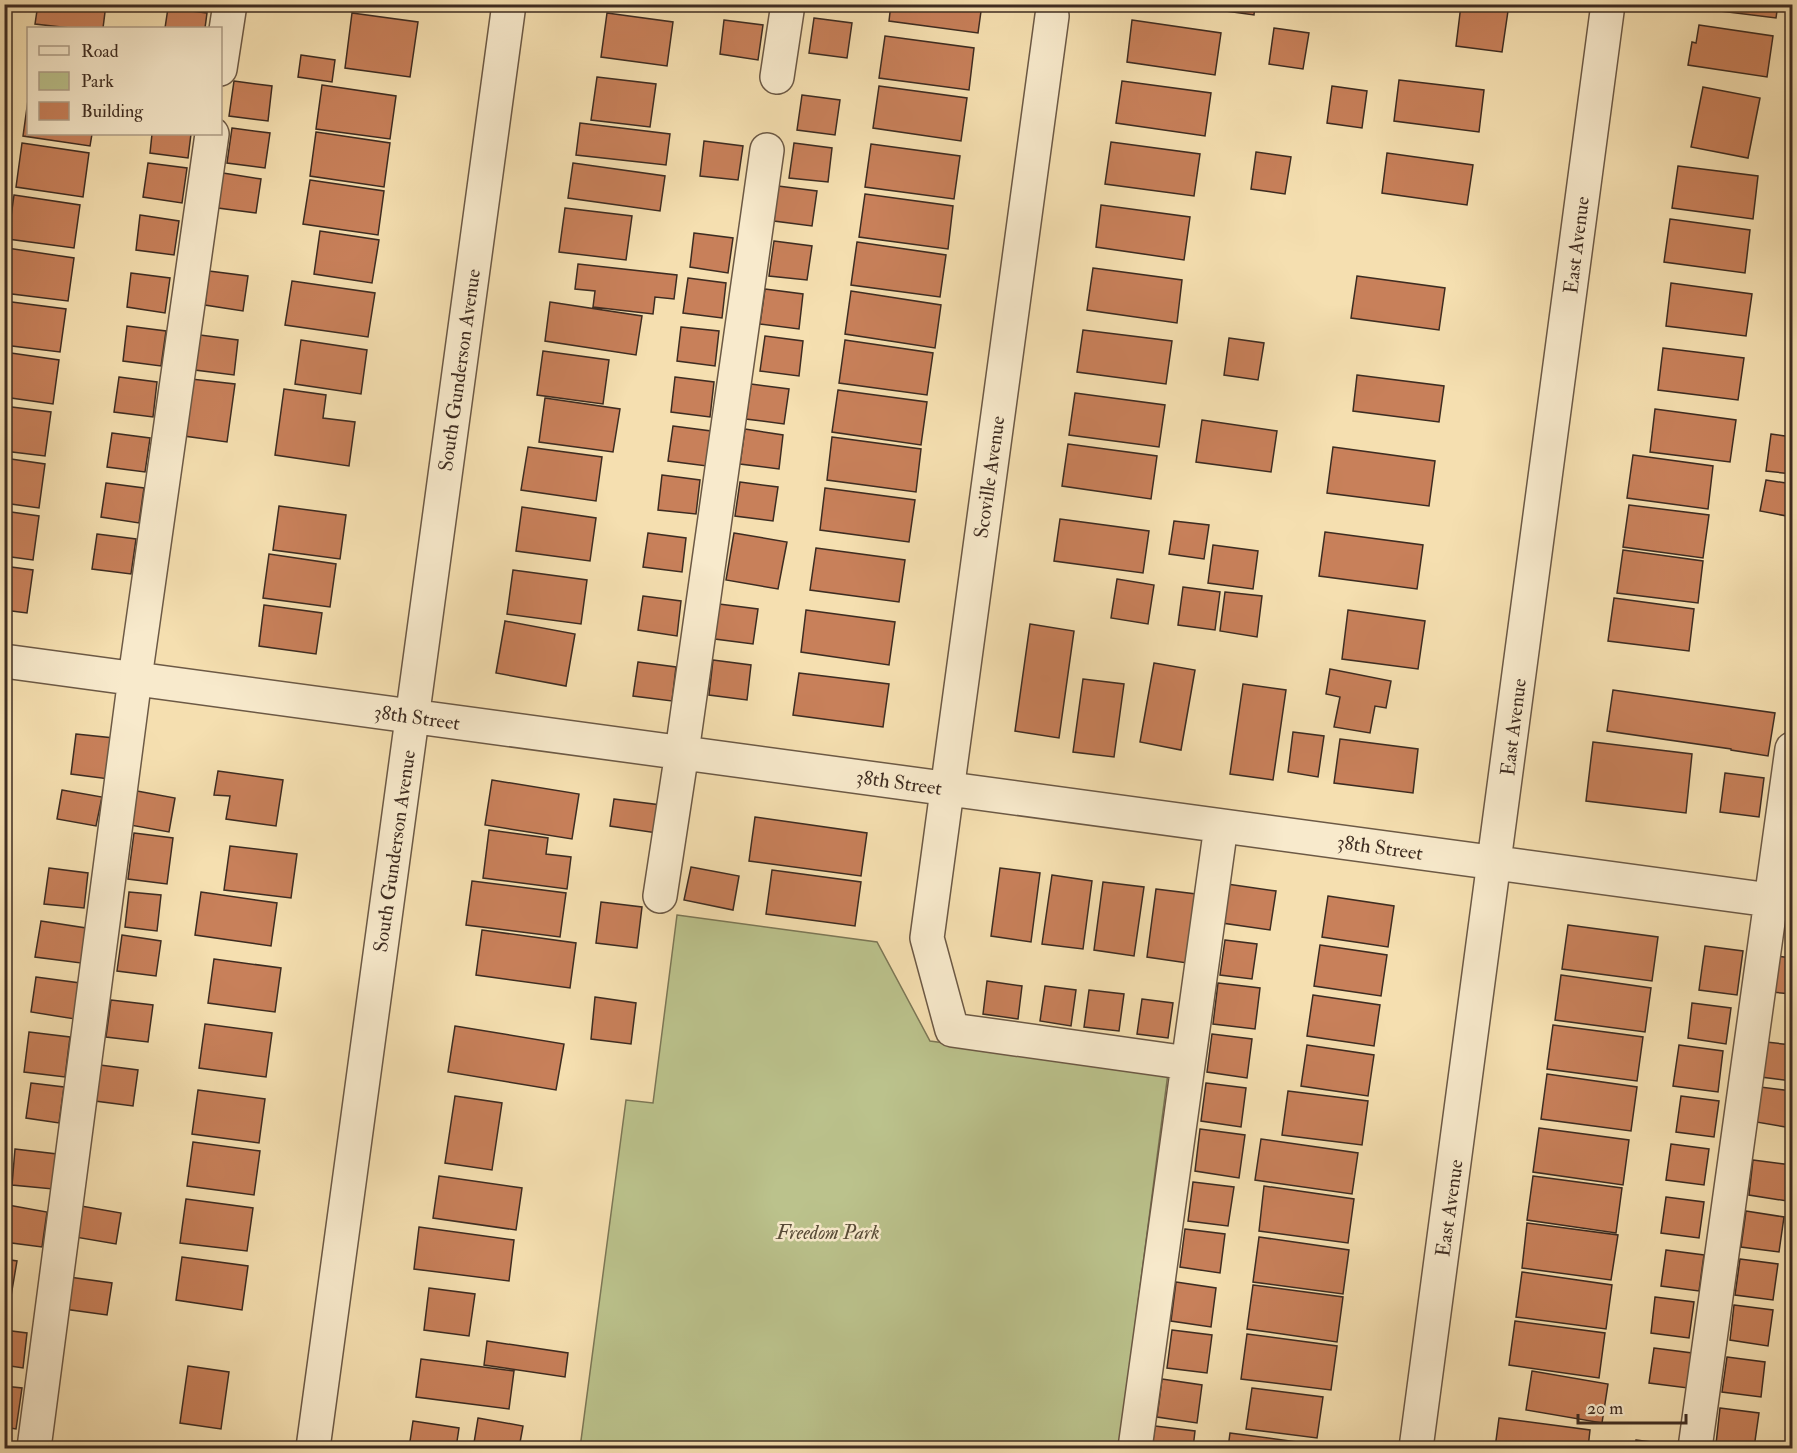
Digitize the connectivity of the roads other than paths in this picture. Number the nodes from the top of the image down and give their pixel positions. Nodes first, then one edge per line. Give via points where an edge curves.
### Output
1 (230, 4) edge
2 (509, 4) edge
3 (788, 4) edge
4 (1608, 4) edge
5 (1052, 16) dead end
6 (222, 56) edge
7 (777, 77) dead end
8 (212, 135) edge
9 (767, 150) dead end
10 (4, 661) edge
11 (135, 678) junction
12 (412, 716) junction
13 (1792, 749) edge
14 (682, 752) junction
15 (947, 788) junction
16 (1221, 826) junction
17 (1495, 863) junction
18 (660, 896) dead end
19 (1783, 902) edge
20 (1188, 1064) junction
21 (34, 1449) edge
22 (313, 1449) edge
23 (1135, 1449) edge
24 (1416, 1449) edge
25 (1695, 1449) edge

1 - 6 street
2 - 12 street, South Gunderson Avenue
3 - 7 street
4 - 17 street, East Avenue
5 - 15 street, Scoville Avenue
8 - 11 street
9 - 14 street
10 - 11 street, 38th Street
11 - 12 street, 38th Street
11 - 21 street
12 - 14 street, 38th Street
12 - 22 street, South Gunderson Avenue
13 - 19 street
14 - 15 street, 38th Street
14 - 18 street
15 - 16 street, 38th Street
15 - 20 street, Scoville Avenue via 927,938 952,1030
16 - 17 street, 38th Street
16 - 20 street
17 - 19 street, 38th Street
17 - 24 street, East Avenue
19 - 25 street
20 - 23 street

